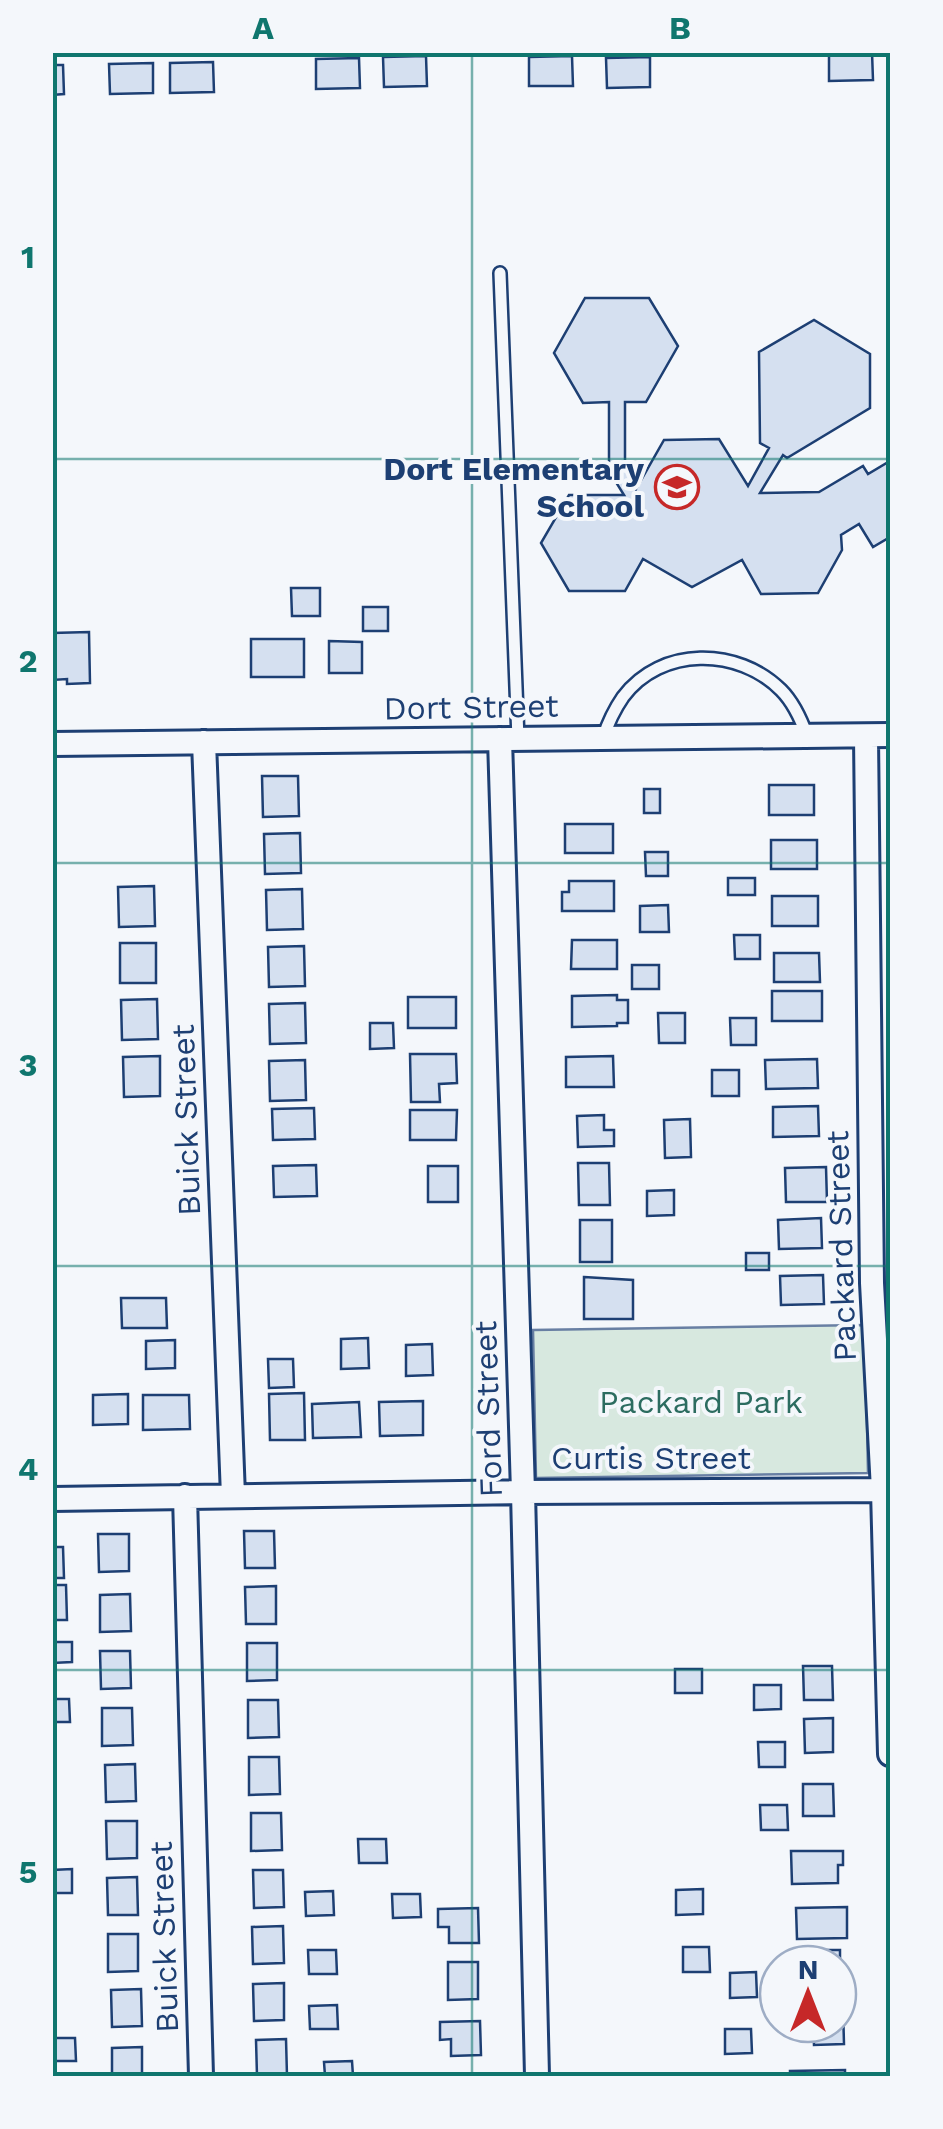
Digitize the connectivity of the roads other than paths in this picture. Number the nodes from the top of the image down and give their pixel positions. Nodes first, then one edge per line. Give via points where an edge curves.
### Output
1 (500, 273) dead end
2 (808, 736) junction
3 (866, 736) junction
4 (890, 736) edge
5 (603, 738) junction
6 (508, 739) junction
7 (204, 742) junction
8 (52, 744) edge
9 (887, 1490) edge
10 (523, 1492) junction
11 (185, 1496) junction
12 (233, 1496) junction
13 (52, 1499) edge
14 (890, 1754) edge
15 (200, 2076) edge
16 (538, 2076) edge

1 - 6 lane
2 - 3 street, Dort Street
2 - 5 street, Dort Street
2 - 5 lane via 784,692 764,675 717,658 692,658 667,664 626,693
3 - 4 street, Dort Street
3 - 9 street, Packard Street via 872,1283
5 - 6 street, Dort Street
6 - 7 street, Dort Street
6 - 10 street, Ford Street
7 - 8 street, Dort Street
7 - 12 street, Buick Street
9 - 10 street, Curtis Street
9 - 14 street, Packard Street
10 - 12 street, Curtis Street
10 - 16 street, Ford Street
11 - 12 street, Curtis Street
11 - 13 street, Curtis Street
11 - 15 street, Buick Street

